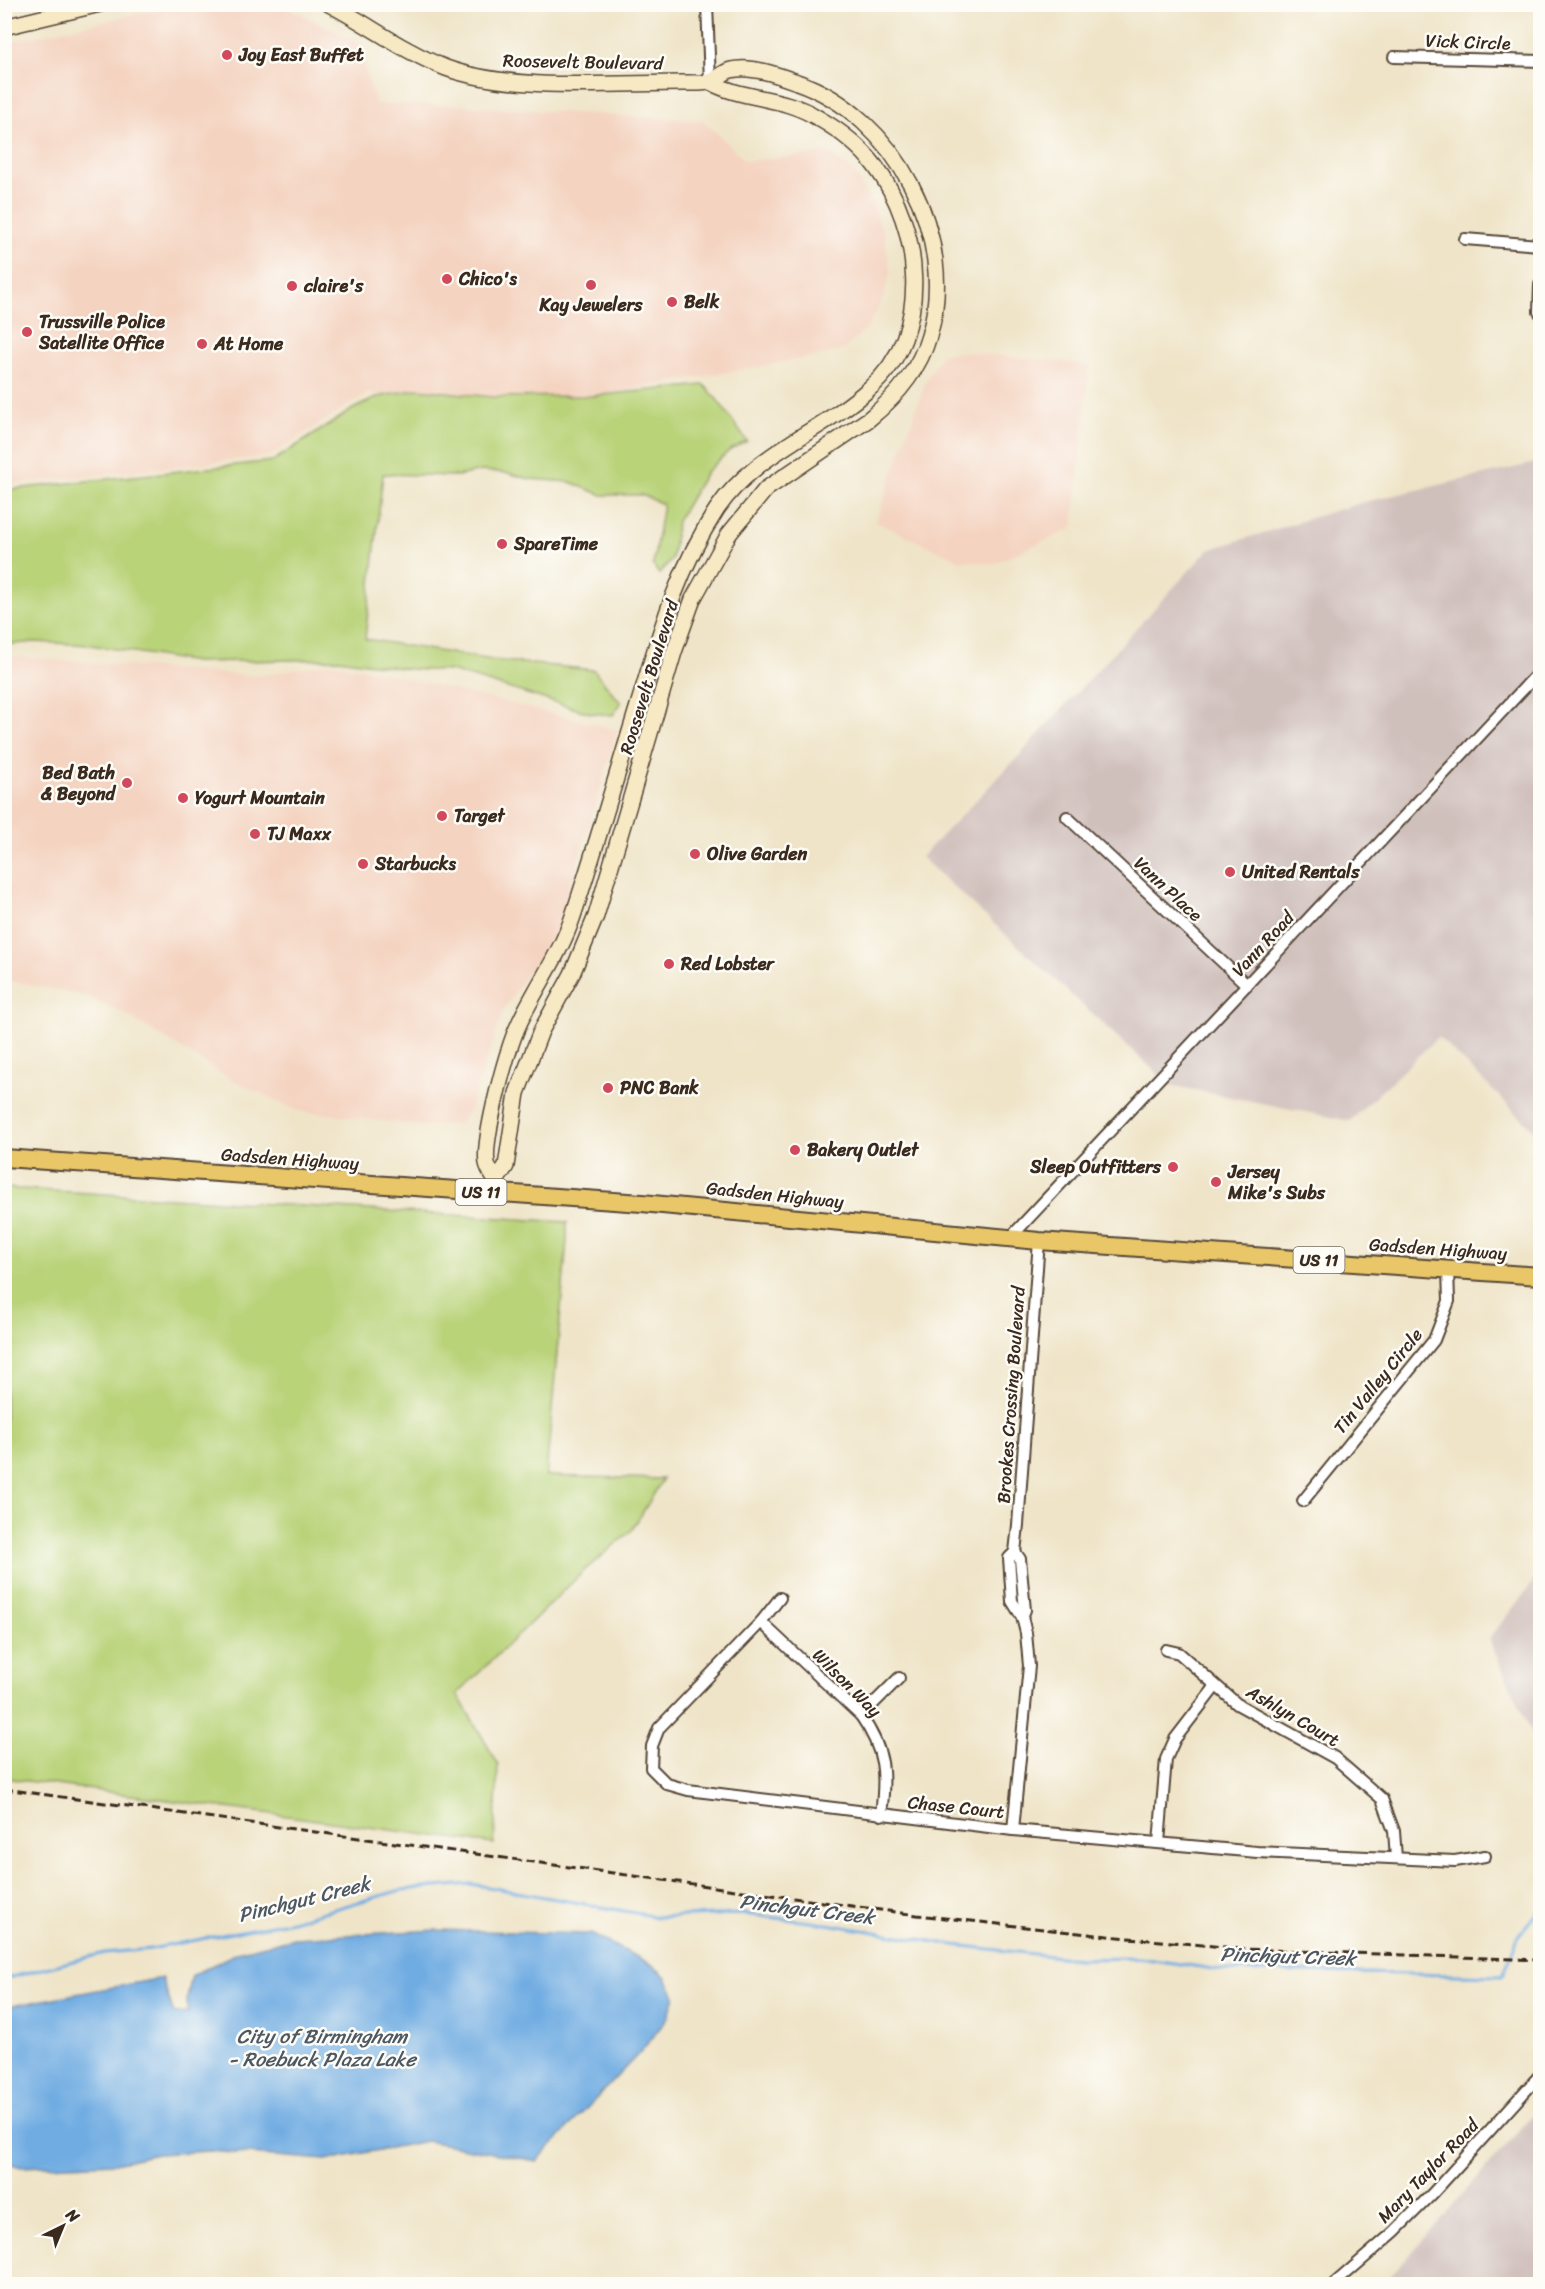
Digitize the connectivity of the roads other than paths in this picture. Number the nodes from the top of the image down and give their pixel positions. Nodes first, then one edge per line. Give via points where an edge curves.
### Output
1 (100, 4) edge
2 (329, 4) edge
3 (707, 4) edge
4 (4, 27) edge
5 (1395, 57) dead end
6 (1540, 61) edge
7 (710, 82) junction
8 (1465, 239) dead end
9 (1540, 244) edge
10 (1540, 285) edge
11 (1539, 312) edge
12 (1540, 671) edge
13 (1067, 817) dead end
14 (1247, 985) junction
15 (4, 1158) edge
16 (495, 1187) junction
17 (1010, 1238) junction
18 (1039, 1241) junction
19 (1448, 1269) junction
20 (1540, 1276) edge
21 (1303, 1501) dead end
22 (780, 1598) dead end
23 (761, 1622) junction
24 (1166, 1650) dead end
25 (899, 1678) dead end
26 (1215, 1687) junction
27 (861, 1716) junction
28 (881, 1815) junction
29 (1013, 1830) junction
30 (1159, 1843) junction
31 (1485, 1856) dead end
32 (1396, 1858) junction
33 (1540, 2075) edge
34 (1334, 2284) edge

1 - 4 street
2 - 7 street, Roosevelt Boulevard via 424,58 482,77 525,82
3 - 7 street
5 - 6 street, Vick Circle
7 - 16 street, Roosevelt Boulevard via 729,92 771,98 817,117 874,165 896,204 904,230 914,276 912,316 903,345 882,377 845,407 752,469 723,502 687,560 660,633 569,927 510,1045 489,1140 487,1163
7 - 16 street, Roosevelt Boulevard via 730,70 750,70 800,82 873,130 903,170 924,217 935,264 935,315 924,351 899,392 869,419 766,489 729,534 698,590 674,652 596,916 572,974 541,1031 517,1093 506,1166
8 - 9 street
10 - 11 street
12 - 14 street, Vann Road
13 - 14 street, Vann Place
14 - 17 street, Vann Road
15 - 16 main road, Gadsden Highway / US 11
16 - 17 main road, Gadsden Highway / US 11
17 - 18 main road, Gadsden Highway / US 11
18 - 19 main road, Gadsden Highway / US 11
18 - 29 street, Brookes Crossing Boulevard via 1015,1552 1020,1559 1029,1666
19 - 20 main road, Gadsden Highway / US 11
19 - 21 street, Tin Valley Circle via 1449,1301 1434,1340
22 - 23 street, Chase Court
23 - 27 street, Wilson Way
23 - 28 street, Chase Court via 659,1728 652,1746 651,1768 667,1784 688,1790
24 - 26 street, Ashlyn Court via 1179,1653
25 - 27 street
26 - 30 street via 1175,1739 1166,1759
26 - 32 street, Ashlyn Court via 1237,1704 1318,1746 1382,1799 1394,1831
27 - 28 street, Wilson Way via 879,1745 884,1764
28 - 29 street, Chase Court
29 - 30 street, Chase Court
30 - 32 street, Chase Court
31 - 32 street, Chase Court via 1455,1861
33 - 34 street, Mary Taylor Road via 1433,2193

